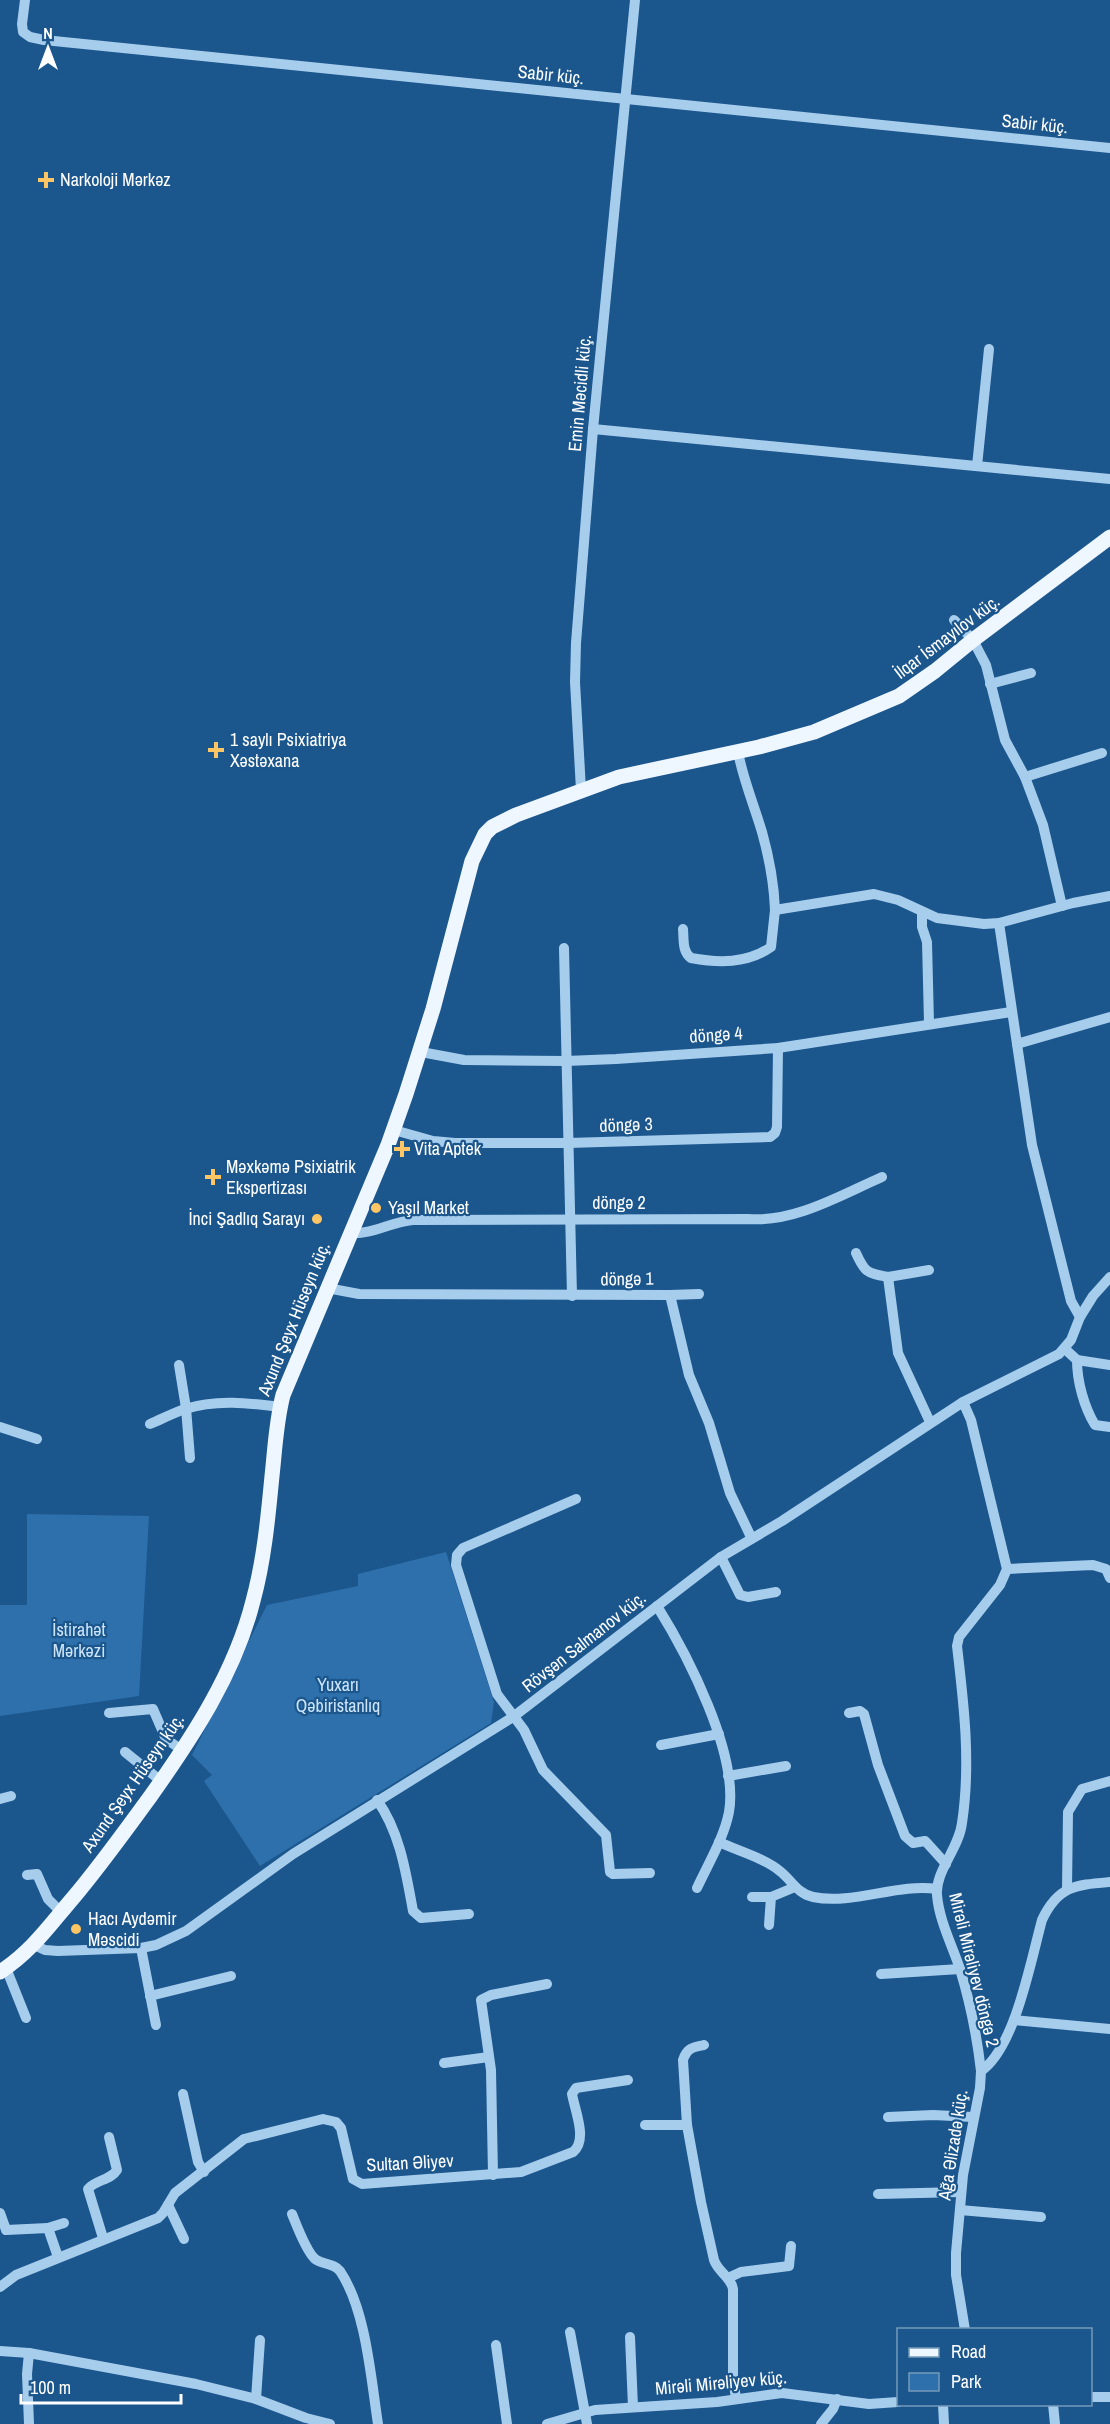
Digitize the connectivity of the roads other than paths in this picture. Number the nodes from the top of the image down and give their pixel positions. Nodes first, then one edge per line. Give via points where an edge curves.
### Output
1 (25, 0) edge
2 (635, 0) edge
3 (625, 99) junction
4 (1110, 148) edge
5 (989, 349) dead end
6 (593, 429) junction
7 (977, 466) junction
8 (1110, 479) edge
9 (1110, 537) edge
10 (954, 620) dead end
11 (973, 640) junction
12 (1031, 673) dead end
13 (990, 684) junction
14 (738, 752) junction
15 (1102, 753) dead end
16 (1025, 777) junction
17 (581, 790) junction
18 (1110, 896) edge
19 (1062, 906) junction
20 (775, 910) junction
21 (922, 912) junction
22 (999, 923) junction
23 (683, 930) dead end
24 (564, 948) dead end
25 (1011, 1012) junction
26 (1110, 1017) edge
27 (929, 1023) junction
28 (1017, 1044) junction
29 (777, 1048) junction
30 (421, 1052) junction
31 (566, 1061) junction
32 (394, 1130) junction
33 (568, 1143) junction
34 (882, 1176) dead end
35 (570, 1219) junction
36 (350, 1233) junction
37 (856, 1253) dead end
38 (929, 1270) dead end
39 (888, 1277) junction
40 (1110, 1277) edge
41 (327, 1288) junction
42 (699, 1294) dead end
43 (670, 1295) junction
44 (572, 1296) junction
45 (1080, 1317) junction
46 (1065, 1349) junction
47 (1077, 1360) junction
48 (178, 1365) dead end
49 (1110, 1365) edge
50 (963, 1402) junction
51 (280, 1407) junction
52 (186, 1408) junction
53 (930, 1422) junction
54 (150, 1424) dead end
55 (0, 1427) edge
56 (1110, 1427) edge
57 (38, 1439) dead end
58 (190, 1458) dead end
59 (576, 1499) dead end
60 (752, 1537) junction
61 (721, 1557) junction
62 (1106, 1563) edge
63 (1007, 1569) junction
64 (1110, 1578) edge
65 (776, 1592) dead end
66 (657, 1606) junction
67 (109, 1713) dead end
68 (849, 1713) dead end
69 (513, 1717) junction
70 (719, 1734) junction
71 (661, 1745) dead end
72 (182, 1750) junction
73 (125, 1752) dead end
74 (786, 1766) dead end
75 (728, 1776) junction
76 (161, 1781) junction
77 (1110, 1781) edge
78 (377, 1800) junction
79 (719, 1842) junction
80 (946, 1864) junction
81 (650, 1873) dead end
82 (27, 1875) dead end
83 (1110, 1882) edge
84 (795, 1887) junction
85 (697, 1888) dead end
86 (937, 1889) junction
87 (1067, 1889) junction
88 (752, 1897) dead end
89 (771, 1897) junction
90 (61, 1912) junction
91 (469, 1914) dead end
92 (769, 1925) dead end
93 (34, 1945) junction
94 (141, 1948) junction
95 (960, 1969) junction
96 (3, 1970) edge
97 (881, 1974) dead end
98 (231, 1976) dead end
99 (547, 1984) dead end
100 (150, 1996) junction
101 (27, 2019) dead end
102 (1014, 2020) junction
103 (156, 2025) dead end
104 (1110, 2029) edge
105 (704, 2045) dead end
106 (489, 2057) junction
107 (444, 2063) dead end
108 (981, 2071) junction
109 (628, 2080) dead end
110 (183, 2094) dead end
111 (888, 2116) dead end
112 (973, 2117) junction
113 (645, 2125) dead end
114 (687, 2125) junction
115 (109, 2137) dead end
116 (204, 2172) junction
117 (493, 2175) junction
118 (961, 2192) junction
119 (878, 2194) dead end
120 (168, 2205) junction
121 (960, 2210) junction
122 (0, 2213) edge
123 (292, 2214) dead end
124 (1041, 2217) dead end
125 (64, 2223) dead end
126 (48, 2228) junction
127 (103, 2238) junction
128 (184, 2239) dead end
129 (790, 2246) dead end
130 (58, 2257) junction
131 (728, 2278) junction
132 (0, 2287) edge
133 (965, 2328) edge
134 (570, 2332) dead end
135 (630, 2337) dead end
136 (260, 2340) dead end
137 (496, 2345) dead end
138 (0, 2351) edge
139 (29, 2353) junction
140 (1092, 2397) edge
141 (1110, 2397) edge
142 (256, 2399) junction
143 (736, 2399) junction
144 (837, 2399) junction
145 (897, 2402) edge
146 (943, 2406) edge
147 (1053, 2406) edge
148 (633, 2407) junction
149 (585, 2412) junction
150 (29, 2424) edge
151 (330, 2424) edge
152 (378, 2424) edge
153 (507, 2424) edge
154 (547, 2424) edge
155 (587, 2424) edge
156 (821, 2424) edge
157 (944, 2424) edge
158 (1055, 2424) edge

1 - 3 street, Sabir küç. via 23,32 44,40
2 - 3 street, Emin Məcidli küç.
3 - 4 street, Sabir küç.
3 - 6 street, Emin Məcidli küç.
5 - 7 street
6 - 7 street
6 - 17 street, Emin Məcidli küç. via 576,643
7 - 8 street
9 - 11 main road, İlqar İsmayılov küç.
10 - 11 street
11 - 13 street via 986,665
11 - 14 main road, İlqar İsmayılov küç. via 899,696 814,732
12 - 13 street
13 - 16 street via 1005,740
14 - 17 main road, İlqar İsmayılov küç. via 639,771
14 - 20 street via 774,883
15 - 16 street
16 - 19 street via 1043,825
17 - 30 main road, Axund Şeyx Hüseyn küç. via 509,818 485,834 472,861
18 - 19 street
19 - 22 street
20 - 21 street via 874,894
20 - 23 street via 771,947 744,959 722,963 691,958 685,950
21 - 22 street via 959,921
21 - 27 street via 928,950
22 - 25 street
24 - 31 street
25 - 27 street, döngə 4
25 - 28 street
26 - 28 street
27 - 29 street, döngə 4
28 - 45 street via 1032,1145 1071,1301
29 - 31 street, döngə 4
29 - 33 street, döngə 3 via 777,1127 770,1137
30 - 31 street, döngə 4 via 464,1060
30 - 32 main road, Axund Şeyx Hüseyn küç.
31 - 33 street
32 - 33 street, döngə 3 via 455,1143
32 - 36 main road, Axund Şeyx Hüseyn küç.
33 - 35 street
34 - 35 street, döngə 2 via 828,1203 765,1220
35 - 36 street, döngə 2 via 413,1220 396,1222 370,1233
35 - 44 street
36 - 41 main road, Axund Şeyx Hüseyn küç.
37 - 39 street via 864,1270
38 - 39 street
39 - 53 street via 898,1353
40 - 45 street
41 - 44 street, döngə 1 via 359,1294
41 - 51 main road, Axund Şeyx Hüseyn küç.
42 - 43 street
43 - 44 street, döngə 1
43 - 60 street, döngə 1 via 689,1375 739,1515
45 - 46 street
46 - 47 street
46 - 50 street, Rövşən Salmanov küç. via 1047,1362
47 - 49 street
47 - 56 street via 1089,1416 1095,1425
48 - 52 street
50 - 53 street, Rövşən Salmanov küç.
50 - 63 street via 971,1420
51 - 52 street via 223,1402
51 - 72 main road, Axund Şeyx Hüseyn küç. via 268,1521 248,1620 231,1663
52 - 54 street
52 - 58 street
53 - 60 street, Rövşən Salmanov küç.
55 - 57 street
59 - 69 street via 463,1548 457,1555 456,1565 492,1683
60 - 61 street, Rövşən Salmanov küç.
61 - 65 street via 740,1595
61 - 66 street, Rövşən Salmanov küç.
62 - 63 street
62 - 64 street
63 - 80 street, Mirəli Mirəliyev döngə 2 via 1000,1585 958,1637 966,1765 960,1836
66 - 69 street, Rövşən Salmanov küç.
66 - 70 street
67 - 72 street via 153,1709 166,1739
68 - 80 street via 864,1714 905,1836 913,1843 925,1841
69 - 78 street, Rövşən Salmanov küç.
69 - 81 street via 524,1730 543,1770 606,1835 610,1872
70 - 71 street
70 - 75 street
72 - 76 main road, Axund Şeyx Hüseyn küç.
73 - 76 street
74 - 75 street
75 - 79 street via 729,1810
76 - 90 main road, Axund Şeyx Hüseyn küç. via 110,1853
77 - 87 street via 1082,1789 1068,1812
78 - 91 street via 394,1829 417,1916
78 - 94 street, Rövşən Salmanov küç. via 186,1931
79 - 84 street via 781,1871
79 - 85 street
80 - 86 street, Mirəli Mirəliyev döngə 2
82 - 90 street via 38,1874 48,1899
83 - 87 street
84 - 86 street via 804,1894 823,1898
84 - 89 street
86 - 95 street, Mirəli Mirəliyev döngə 2 via 939,1907
87 - 102 street, Ağa Əlizadə küç. via 1054,1899 1042,1920
88 - 89 street
89 - 92 street
90 - 93 main road, Axund Şeyx Hüseyn küç.
93 - 94 street, Rövşən Salmanov küç. via 57,1951
93 - 96 main road, Axund Şeyx Hüseyn küç.
94 - 100 street
95 - 97 street
95 - 108 street, Mirəli Mirəliyev döngə 2 via 971,2007
96 - 101 street
98 - 100 street
99 - 106 street via 481,2000
100 - 103 street
102 - 104 street
102 - 108 street, Ağa Əlizadə küç. via 996,2057
105 - 114 street via 686,2051 683,2060
106 - 107 street
106 - 117 street
108 - 112 street, Ağa Əlizadə küç.
109 - 117 street, Sultan Əliyev via 573,2090 581,2138 573,2152 528,2170
110 - 116 street via 198,2162
111 - 112 street
112 - 118 street, Ağa Əlizadə küç.
113 - 114 street
114 - 131 street via 714,2260
115 - 127 street via 117,2170 88,2189
116 - 117 street, Sultan Əliyev via 244,2139 323,2119 336,2122 341,2128 353,2178 362,2184
116 - 120 street, Sultan Əliyev via 175,2193
118 - 119 street
118 - 121 street, Ağa Əlizadə küç.
120 - 127 street, Sultan Əliyev via 152,2221
120 - 128 street
121 - 124 street
121 - 133 street, Ağa Əlizadə küç. via 956,2276
122 - 126 street via 6,2230
123 - 152 street via 312,2256 335,2266 341,2273 360,2319
125 - 126 street
126 - 130 street
127 - 130 street, Sultan Əliyev
129 - 131 street via 789,2266 741,2272
130 - 132 street, Sultan Əliyev via 16,2275
131 - 143 street via 733,2289
134 - 149 street
135 - 148 street
136 - 142 street
137 - 153 street
138 - 139 street
139 - 142 street
139 - 150 street
140 - 141 street
142 - 151 street
143 - 144 street, Mirəli Mirəliyev küç. via 782,2393
143 - 148 street, Mirəli Mirəliyev küç.
144 - 145 street, Mirəli Mirəliyev küç. via 869,2404
144 - 156 street
146 - 157 street
147 - 158 street
148 - 149 street, Mirəli Mirəliyev küç.
149 - 154 street, Mirəli Mirəliyev küç.
149 - 155 street

